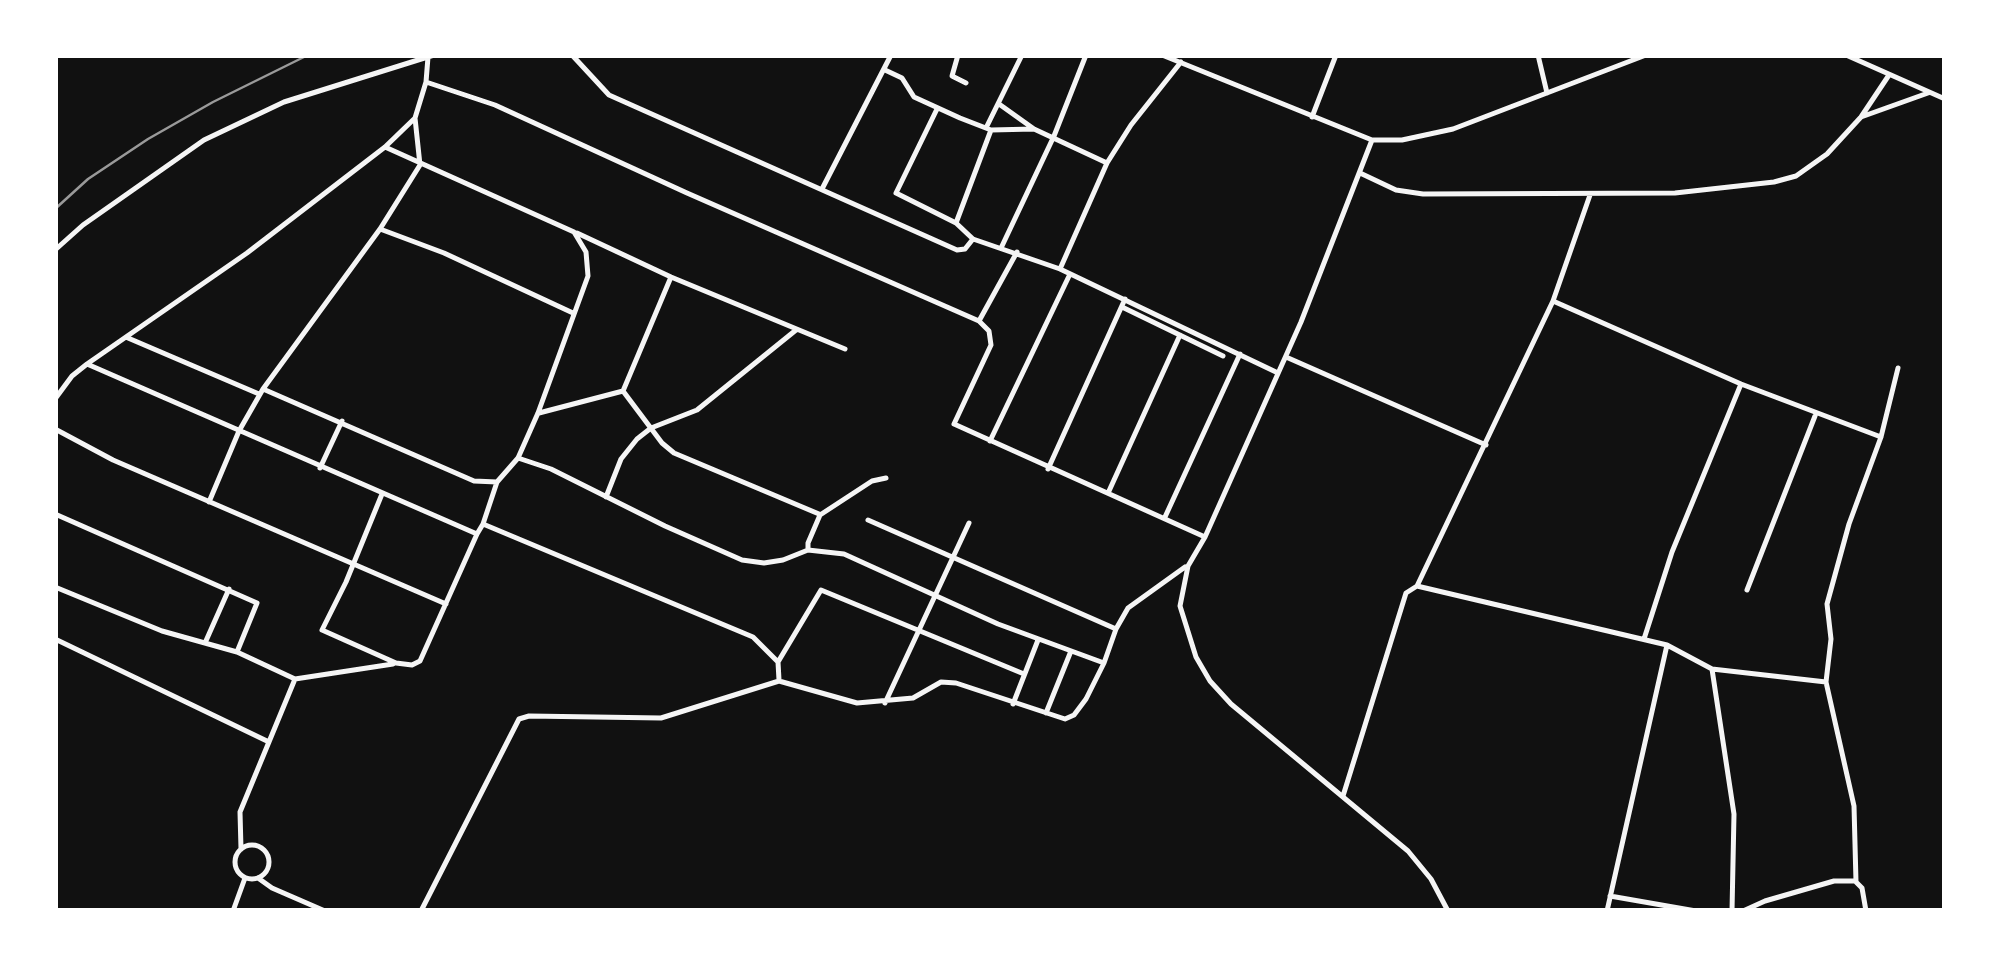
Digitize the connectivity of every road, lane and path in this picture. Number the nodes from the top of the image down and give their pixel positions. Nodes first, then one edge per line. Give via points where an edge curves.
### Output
1 (572, 55) edge
2 (890, 55) edge
3 (958, 55) edge
4 (1022, 55) edge
5 (1086, 55) edge
6 (1336, 55) edge
7 (1538, 55) edge
8 (1646, 55) edge
9 (1846, 55) edge
10 (431, 56) edge
11 (1166, 56) edge
12 (1181, 62) junction
13 (884, 70) junction
14 (1889, 75) junction
15 (426, 82) junction
16 (966, 84) dead end
17 (1547, 93) junction
18 (1928, 94) junction
19 (1945, 99) edge
20 (1000, 104) junction
21 (937, 108) junction
22 (1312, 116) junction
23 (415, 118) junction
24 (1861, 118) junction
25 (988, 129) junction
26 (1034, 129) junction
27 (1054, 136) junction
28 (1372, 140) junction
29 (385, 147) junction
30 (1107, 163) junction
31 (420, 165) junction
32 (1360, 173) junction
33 (822, 188) junction
34 (1590, 195) junction
35 (956, 223) junction
36 (380, 229) junction
37 (574, 232) junction
38 (972, 239) junction
39 (1002, 246) junction
40 (55, 250) edge
41 (1017, 252) junction
42 (1060, 269) junction
43 (1070, 274) junction
44 (670, 277) junction
45 (1126, 299) junction
46 (1553, 301) junction
47 (1122, 307) junction
48 (572, 313) junction
49 (979, 321) junction
50 (798, 329) junction
51 (1180, 335) junction
52 (128, 338) junction
53 (844, 349) dead end
54 (1240, 354) junction
55 (1223, 356) dead end
56 (1286, 356) junction
57 (86, 364) junction
58 (1898, 368) dead end
59 (1278, 373) junction
60 (1741, 384) junction
61 (623, 390) junction
62 (261, 392) junction
63 (55, 399) edge
64 (538, 413) junction
65 (1815, 414) junction
66 (342, 421) junction
67 (55, 428) edge
68 (652, 428) junction
69 (238, 431) junction
70 (1881, 437) junction
71 (990, 441) junction
72 (1486, 444) junction
73 (518, 458) junction
74 (320, 468) junction
75 (1048, 469) junction
76 (886, 478) dead end
77 (497, 482) junction
78 (1109, 491) junction
79 (382, 494) junction
80 (606, 497) junction
81 (209, 502) junction
82 (55, 514) edge
83 (820, 515) junction
84 (1165, 518) junction
85 (868, 520) dead end
86 (483, 524) junction
87 (969, 524) dead end
88 (477, 534) junction
89 (1206, 537) junction
90 (808, 550) junction
91 (953, 560) junction
92 (353, 566) junction
93 (1188, 566) junction
94 (55, 586) edge
95 (1417, 586) junction
96 (229, 589) junction
97 (1747, 590) dead end
98 (937, 594) junction
99 (446, 604) junction
100 (1116, 628) junction
101 (921, 630) junction
102 (1644, 638) junction
103 (55, 639) edge
104 (1038, 640) junction
105 (204, 643) junction
106 (1666, 645) junction
107 (238, 652) junction
108 (1071, 652) junction
109 (778, 662) junction
110 (396, 663) junction
111 (1104, 664) junction
112 (1712, 669) junction
113 (1024, 674) junction
114 (295, 680) junction
115 (779, 681) junction
116 (1826, 682) junction
117 (885, 702) junction
118 (1013, 704) junction
119 (1046, 713) junction
120 (270, 742) junction
121 (1344, 796) junction
122 (241, 849) junction
123 (245, 878) junction
124 (258, 878) junction
125 (1856, 882) junction
126 (1610, 896) junction
127 (234, 911) edge
128 (325, 911) edge
129 (421, 911) edge
130 (1448, 911) edge
131 (1607, 911) edge
132 (1687, 911) edge
133 (1696, 911) edge
134 (1732, 911) edge
135 (1743, 911) edge
136 (1866, 911) edge

1 - 33 street via 608,95
2 - 13 street
3 - 16 street via 952,76
4 - 20 street
5 - 27 street
6 - 22 street
7 - 17 street
8 - 17 street
9 - 14 street
10 - 15 street
10 - 40 street via 284,102 204,140
11 - 12 street
12 - 22 street
12 - 30 street
13 - 21 street
13 - 33 street
14 - 18 street
14 - 24 street
15 - 23 street
15 - 49 street via 496,105
17 - 28 street via 1427,137
18 - 19 street
18 - 24 street
20 - 25 street
20 - 26 street
21 - 25 street
21 - 35 street via 896,194
22 - 28 street
23 - 29 street
23 - 31 street
24 - 34 street via 1796,176
25 - 26 street
25 - 35 street
26 - 27 street
27 - 30 street
27 - 39 street
28 - 32 street
29 - 31 street
29 - 52 street
30 - 42 street
31 - 36 street
31 - 37 street
32 - 34 street via 1412,193
32 - 56 street
33 - 38 street via 957,250
34 - 46 street
35 - 38 street
36 - 48 street
36 - 62 street
37 - 44 street
37 - 48 street via 586,252 588,276
38 - 39 street
39 - 41 street
41 - 42 street
41 - 49 street
42 - 43 street
43 - 45 street
43 - 71 street
44 - 50 street
44 - 61 street
45 - 47 street
45 - 54 street
46 - 60 street
46 - 72 street
47 - 51 street
47 - 75 street
48 - 64 street
49 - 71 street via 992,345 954,424
50 - 53 street
50 - 68 street via 696,410
51 - 55 street
51 - 78 street
52 - 57 street
52 - 62 street
54 - 59 street
54 - 84 street
56 - 59 street
56 - 72 street
57 - 63 street
57 - 69 street
58 - 70 street
59 - 89 street
60 - 65 street
60 - 102 street
61 - 64 street
61 - 68 street
62 - 66 street
62 - 69 street
64 - 73 street
65 - 70 street
65 - 97 street
66 - 74 street
66 - 77 street via 467,479
67 - 81 street
68 - 80 street via 621,459
68 - 83 street via 674,454
69 - 74 street
69 - 81 street
70 - 116 street via 1830,586
71 - 75 street
72 - 95 street
73 - 77 street
73 - 80 street
74 - 79 street
75 - 78 street
76 - 83 street via 872,480
77 - 86 street
78 - 84 street
79 - 88 street
79 - 92 street
80 - 90 street via 742,560 764,563
81 - 92 street
82 - 96 street
83 - 90 street
84 - 89 street
85 - 91 street
86 - 88 street
86 - 109 street via 753,637
87 - 91 street
88 - 99 street
89 - 93 street
90 - 98 street via 844,554
91 - 98 street
91 - 100 street
92 - 99 street
92 - 110 street via 322,630
93 - 100 street via 1135,601
93 - 121 street via 1181,616 1210,680 1269,738
94 - 105 street
95 - 102 street
95 - 121 street via 1401,607
96 - 105 street
96 - 107 street via 257,603
98 - 101 street
98 - 104 street
99 - 110 street via 420,661
100 - 111 street
101 - 109 street via 821,590
101 - 113 street
101 - 117 street
102 - 106 street
103 - 120 street
104 - 108 street
104 - 113 street
105 - 107 street
106 - 112 street
106 - 126 street
107 - 114 street
108 - 111 street
108 - 119 street
109 - 115 street
110 - 114 street
111 - 119 street via 1074,714 1065,719
112 - 116 street
112 - 134 street via 1734,814
113 - 118 street
114 - 120 street
115 - 117 street via 836,699
115 - 129 street via 661,718 519,719
116 - 125 street via 1854,806
117 - 118 street via 913,698 945,682
118 - 119 street
120 - 122 street via 240,812
121 - 130 street via 1420,863
122 - 123 street via 235,864
122 - 124 street via 257,845 268,856 267,872
123 - 124 street
123 - 127 street
124 - 128 street
125 - 135 street via 1834,881
125 - 136 street
126 - 131 street
126 - 132 street
132 - 133 street

